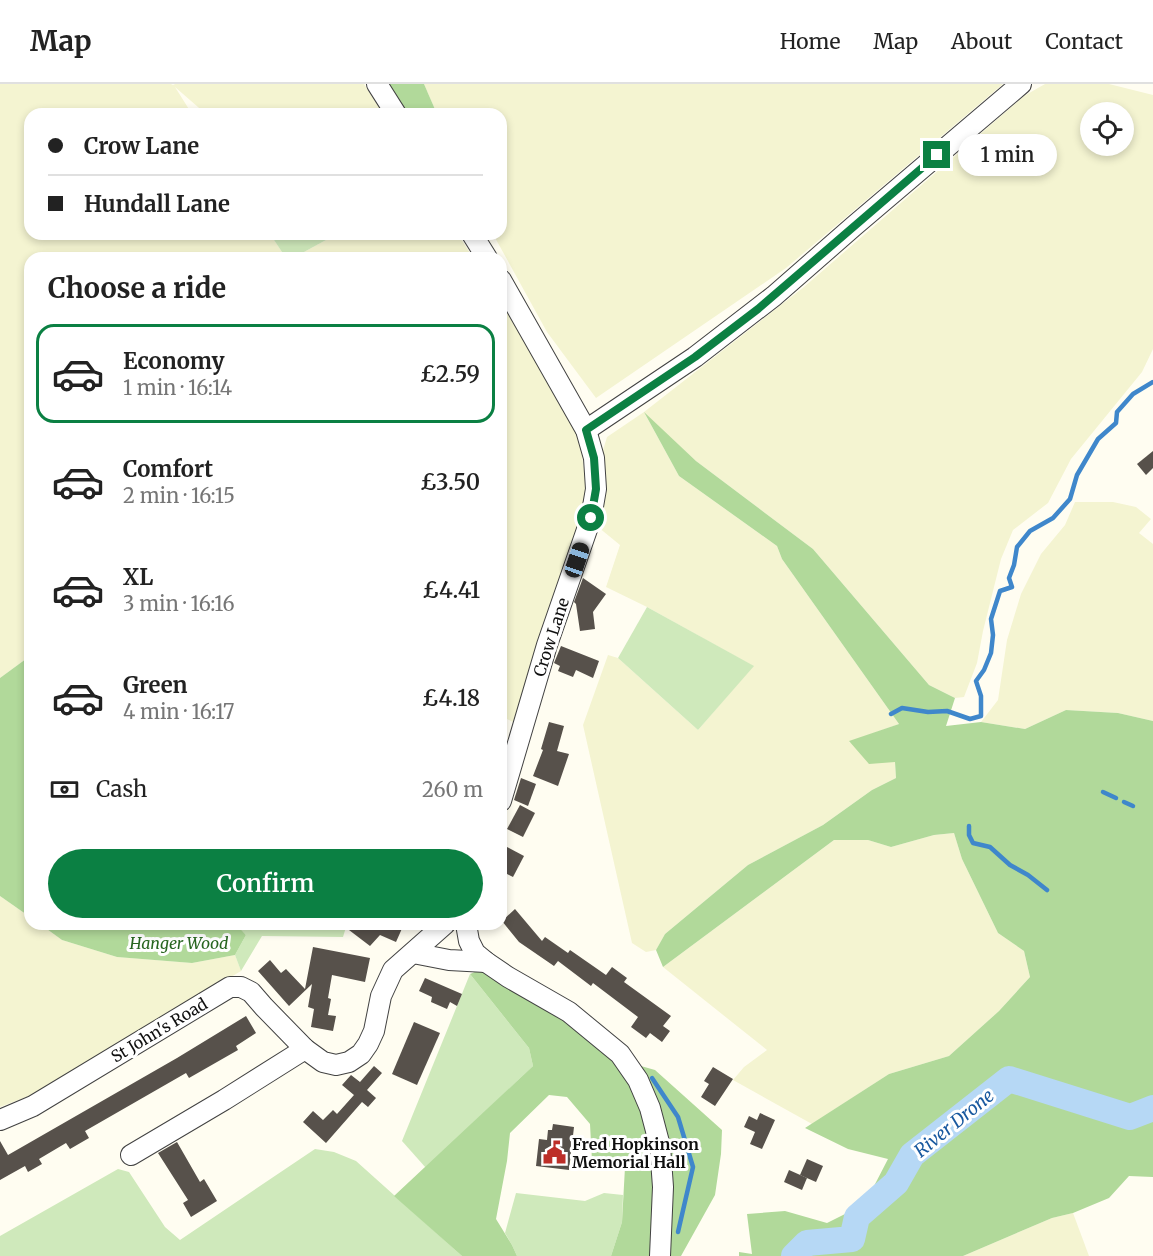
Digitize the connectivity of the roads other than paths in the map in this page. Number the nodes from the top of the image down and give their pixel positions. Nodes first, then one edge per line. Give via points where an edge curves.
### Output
1 (377, 84) edge
2 (1021, 84) edge
3 (392, 108) edge
4 (507, 291) edge
5 (586, 430) junction
6 (507, 781) edge
7 (438, 930) edge
8 (467, 930) edge
9 (413, 953) junction
10 (486, 962) junction
11 (304, 1049) junction
12 (0, 1120) edge
13 (131, 1155) dead end
14 (660, 1256) edge

1 - 3 street
2 - 5 street via 774,296 695,357
4 - 5 street, Crow Lane
5 - 6 street, Crow Lane via 594,458 596,489 591,518 547,645
7 - 9 street, St John's Road
8 - 10 street via 475,953
9 - 10 street
9 - 11 street, St John's Road via 393,970 362,1054 336,1065 323,1062
10 - 14 street via 569,1012 620,1054 638,1080 660,1146
11 - 12 street, St John's Road via 251,992 230,987 33,1106
11 - 13 street

